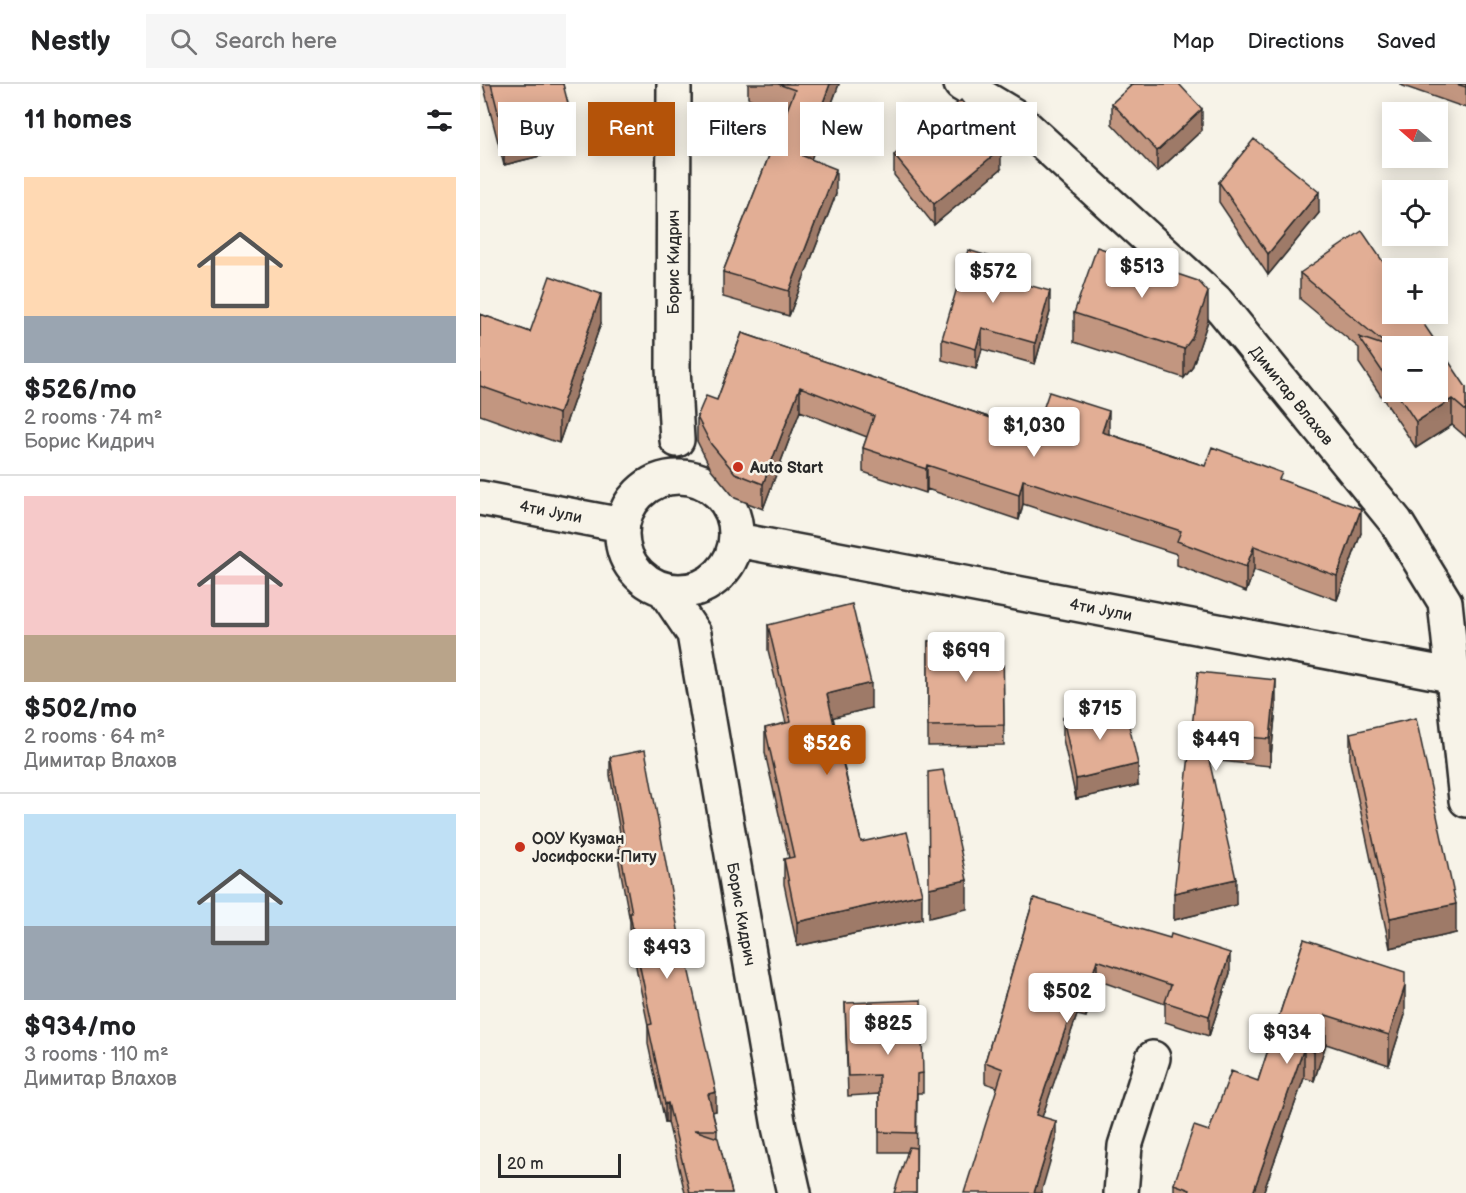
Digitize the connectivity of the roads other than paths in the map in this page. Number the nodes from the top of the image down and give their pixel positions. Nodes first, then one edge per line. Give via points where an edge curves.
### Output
1 (674, 84) edge
2 (961, 84) edge
3 (677, 440) junction
4 (704, 482) junction
5 (653, 483) junction
6 (480, 498) edge
7 (622, 525) junction
8 (737, 540) junction
9 (714, 581) junction
10 (665, 591) junction
11 (694, 634) junction
12 (1460, 677) edge
13 (1466, 800) edge
14 (1153, 1058) dead end
15 (794, 1193) edge
16 (1121, 1193) edge

1 - 3 street, Борис Кидрич via 673,368
2 - 12 street, Димитар Влахов via 1013,115 1216,301 1396,522 1445,602
3 - 4 street
3 - 5 street
4 - 5 street via 679,477
4 - 8 street via 722,496 734,516
5 - 7 street via 639,493
6 - 7 street, 4ти Јули
7 - 10 street via 623,549 634,571 647,583
8 - 9 street via 729,563
8 - 12 street, 4ти Јули
9 - 10 street via 691,591
9 - 11 street
10 - 11 street
11 - 15 street, Борис Кидрич via 779,1127
12 - 13 street, Димитар Влахов
14 - 16 street via 1125,1146

